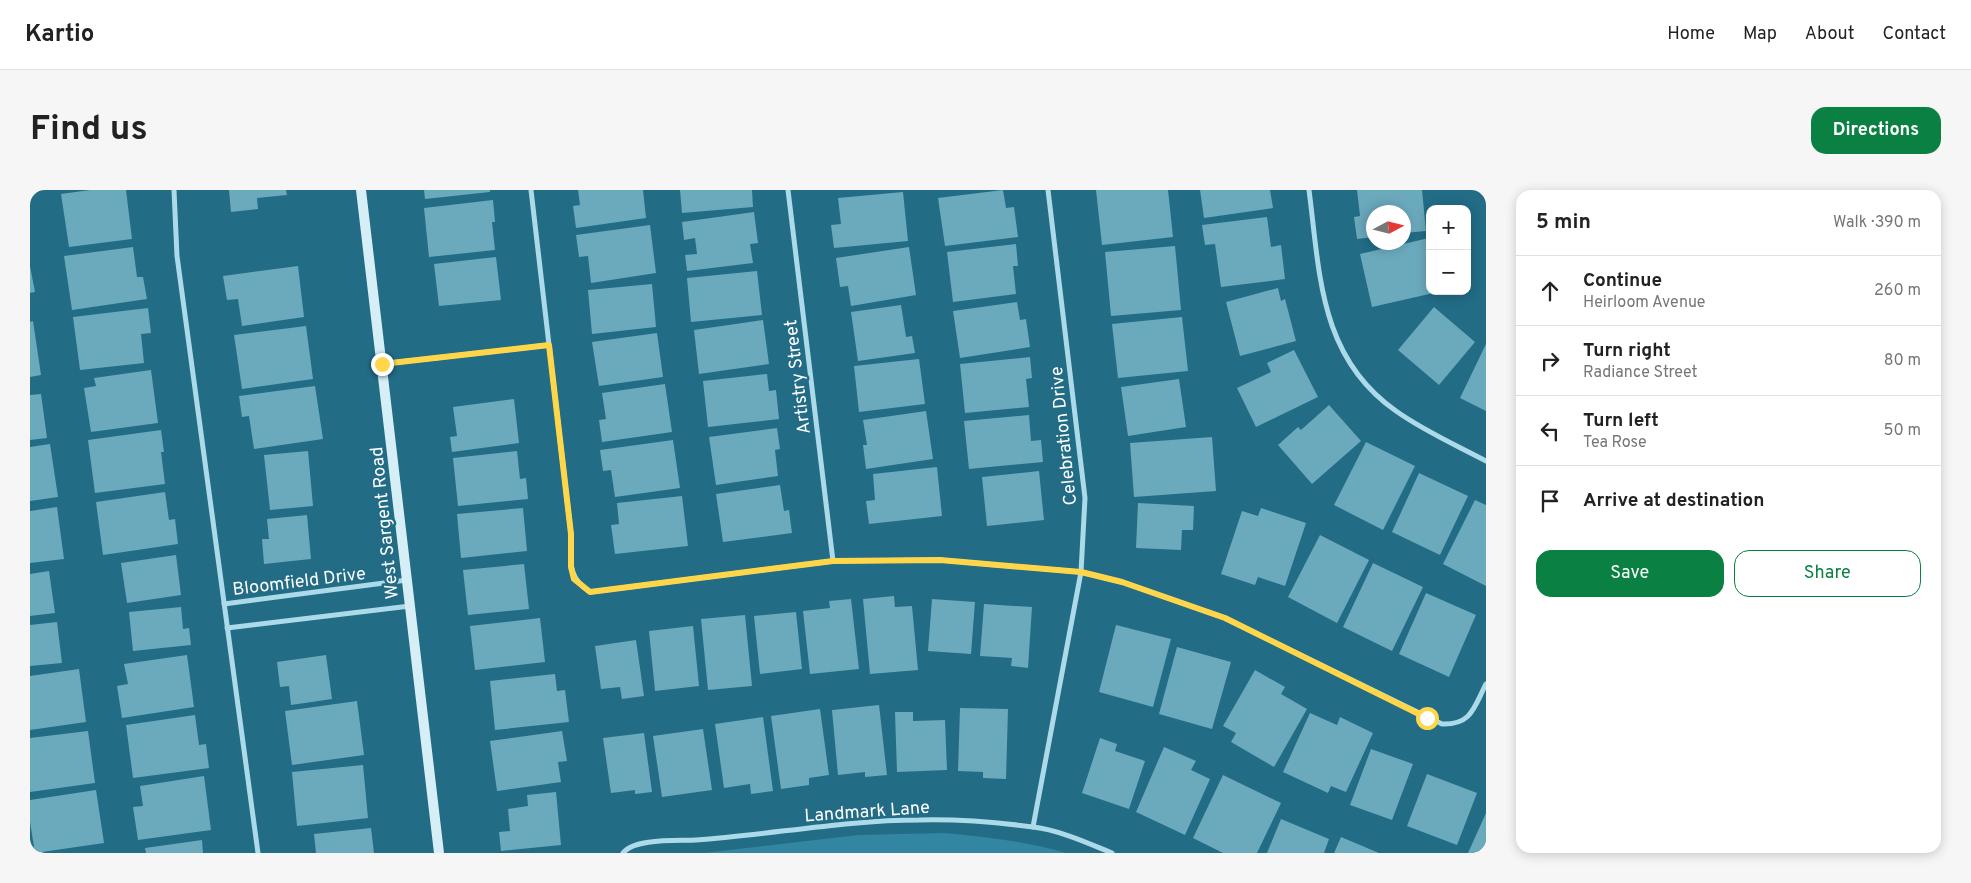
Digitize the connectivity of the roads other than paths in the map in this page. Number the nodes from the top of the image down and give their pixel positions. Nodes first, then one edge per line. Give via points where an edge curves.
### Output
1 (174, 190) edge
2 (361, 190) edge
3 (531, 190) edge
4 (788, 190) edge
5 (1048, 190) edge
6 (1309, 190) edge
7 (549, 345) junction
8 (382, 364) junction
9 (1486, 461) edge
10 (833, 561) junction
11 (1081, 572) junction
12 (407, 580) junction
13 (224, 604) junction
14 (410, 606) junction
15 (227, 628) junction
16 (1486, 684) edge
17 (1033, 827) junction
18 (258, 853) edge
19 (439, 853) edge
20 (623, 853) edge
21 (1112, 853) edge

1 - 13 street via 177,256
2 - 8 street, West Sargent Road
3 - 7 street
4 - 10 street, Artistry Street
5 - 11 street, Celebration Drive via 1085,498
6 - 9 street via 1326,309 1350,365 1394,410 1423,429
7 - 8 street
7 - 10 street via 571,534 571,567 574,579 583,588 601,592
8 - 12 street, West Sargent Road
10 - 11 street via 940,560
11 - 16 street via 1122,582 1225,618 1442,724 1454,724 1469,718
11 - 17 street, Celebration Drive
12 - 13 street, Bloomfield Drive
12 - 14 street, West Sargent Road
13 - 15 street
14 - 15 street, Bloomfield Drive
14 - 19 street, West Sargent Road
15 - 18 street
17 - 20 street, Landmark Lane via 919,820 872,822 641,843
17 - 21 street, Landmark Lane

